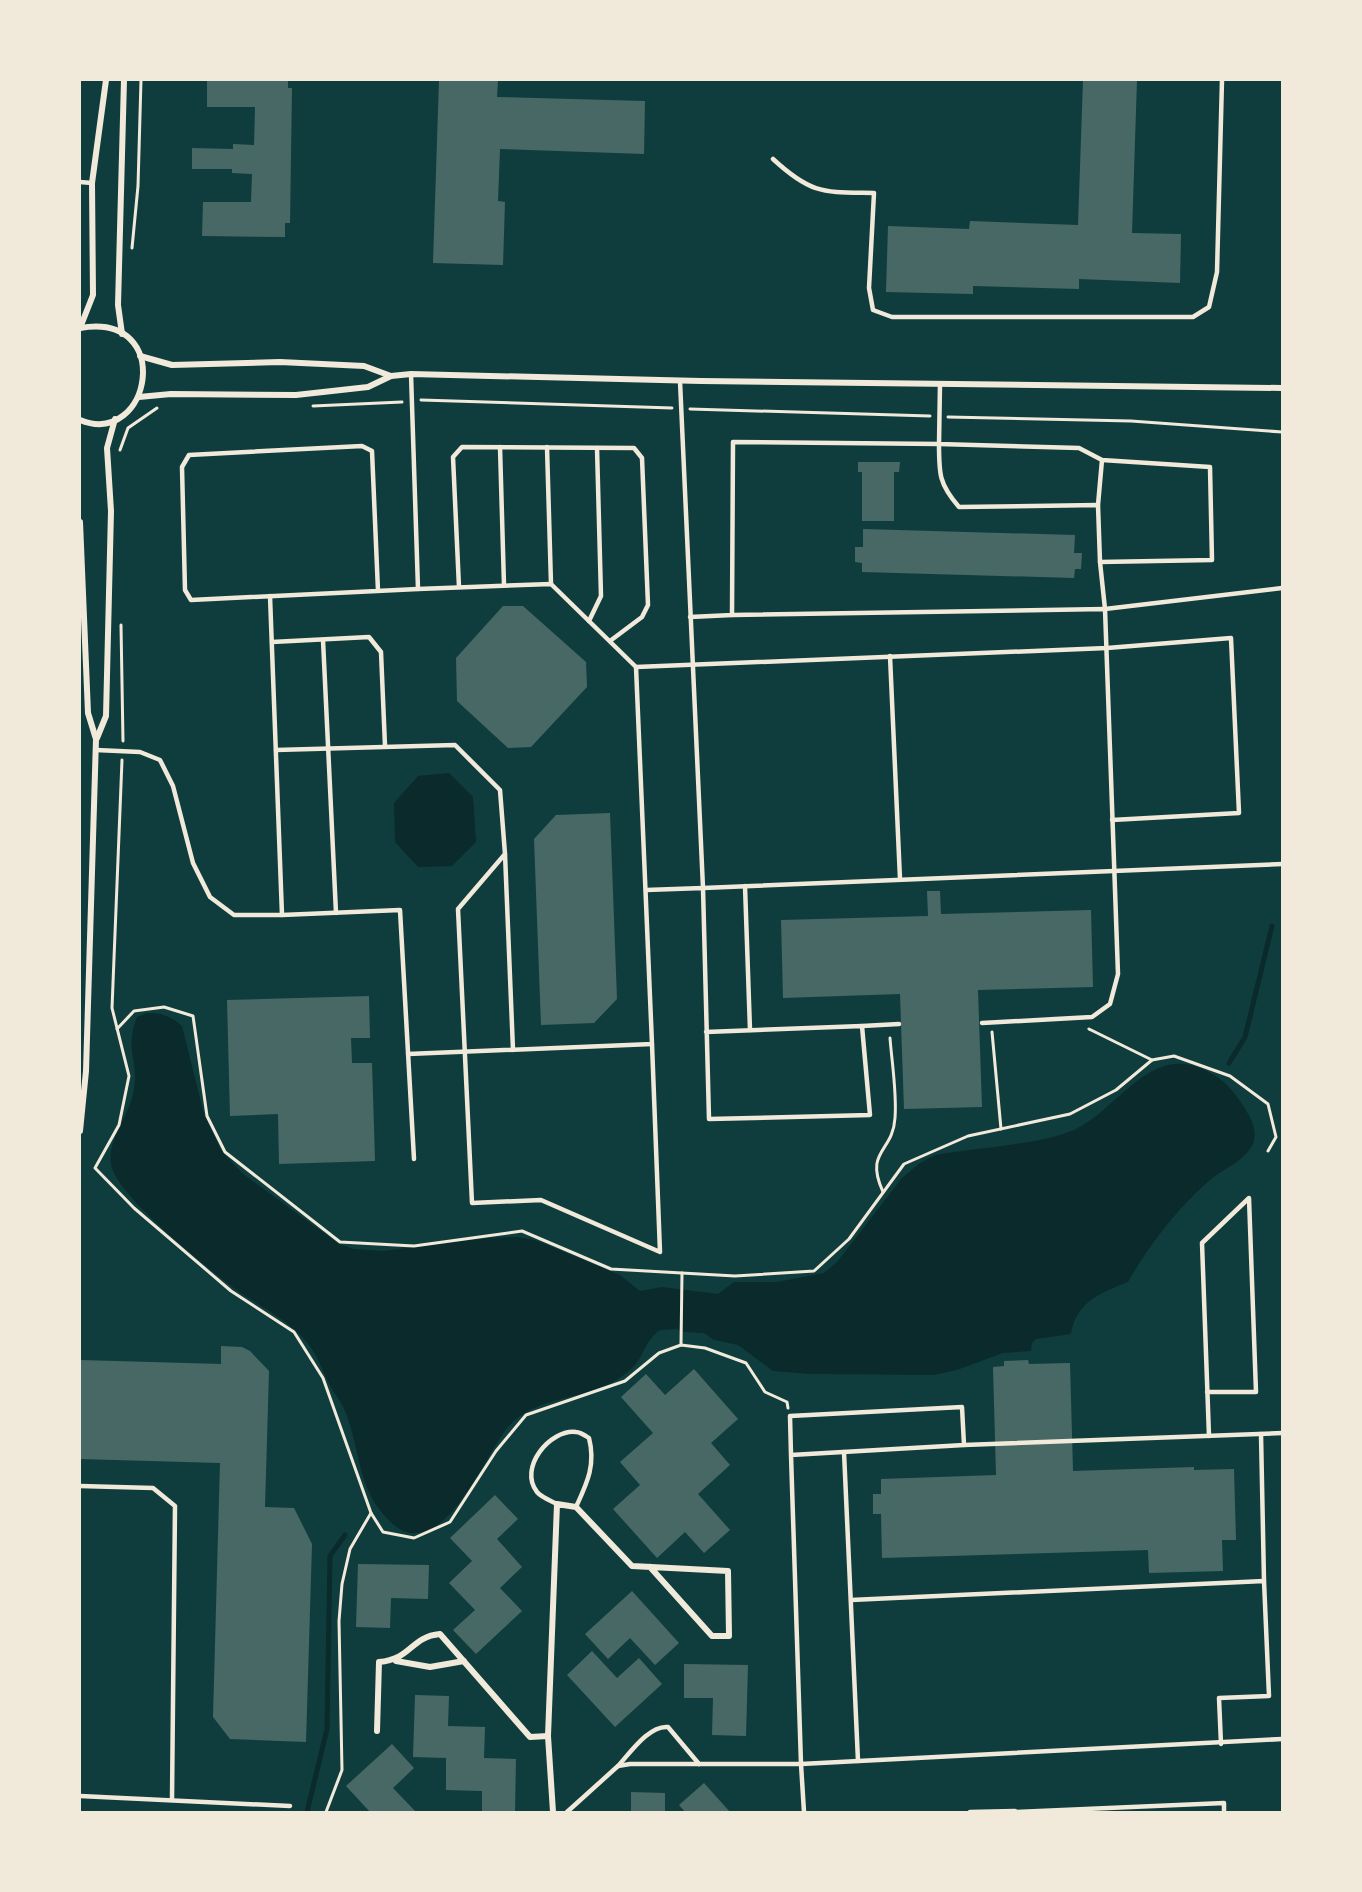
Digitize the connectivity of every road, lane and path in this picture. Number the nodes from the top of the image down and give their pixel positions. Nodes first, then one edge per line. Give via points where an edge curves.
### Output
1 (106, 80) edge
2 (124, 80) edge
3 (141, 80) edge
4 (1222, 80) edge
5 (773, 159) dead end
6 (80, 182) edge
7 (92, 183) junction
8 (132, 251) dead end
9 (80, 328) edge
10 (122, 334) junction
11 (140, 356) junction
12 (411, 374) junction
13 (391, 376) junction
14 (680, 381) junction
15 (940, 384) junction
16 (1282, 388) edge
17 (171, 394) junction
18 (139, 397) junction
19 (412, 401) junction
20 (306, 406) dead end
21 (681, 409) junction
22 (940, 417) junction
23 (115, 419) junction
24 (80, 420) edge
25 (1282, 432) edge
26 (939, 444) junction
27 (500, 447) junction
28 (547, 447) junction
29 (597, 448) junction
30 (119, 452) dead end
31 (1102, 460) junction
32 (1098, 505) junction
33 (80, 522) edge
34 (1100, 562) junction
35 (551, 584) junction
36 (504, 585) junction
37 (459, 587) junction
38 (1282, 588) edge
39 (418, 589) junction
40 (378, 591) junction
41 (270, 596) junction
42 (1105, 609) junction
43 (732, 615) junction
44 (690, 617) junction
45 (121, 619) dead end
46 (589, 621) junction
47 (323, 640) junction
48 (610, 641) junction
49 (272, 642) junction
50 (1107, 648) junction
51 (890, 656) junction
52 (692, 663) junction
53 (636, 667) junction
54 (96, 739) junction
55 (384, 746) junction
56 (328, 748) junction
57 (96, 750) junction
58 (276, 750) junction
59 (123, 751) junction
60 (1112, 820) junction
61 (505, 854) junction
62 (1282, 864) edge
63 (1114, 869) junction
64 (900, 879) junction
65 (745, 886) junction
66 (703, 888) junction
67 (646, 890) junction
68 (336, 913) junction
69 (282, 915) junction
70 (991, 1022) junction
71 (982, 1023) dead end
72 (899, 1024) dead end
73 (862, 1026) junction
74 (1089, 1029) dead end
75 (750, 1030) junction
76 (706, 1032) junction
77 (890, 1038) dead end
78 (652, 1044) junction
79 (513, 1050) junction
80 (464, 1052) junction
81 (408, 1054) junction
82 (1152, 1060) junction
83 (1000, 1129) junction
84 (80, 1131) edge
85 (1268, 1150) dead end
86 (414, 1159) dead end
87 (682, 1273) dead end
88 (681, 1345) junction
89 (1207, 1392) junction
90 (790, 1416) junction
91 (1282, 1433) edge
92 (1261, 1434) junction
93 (1209, 1436) junction
94 (964, 1445) junction
95 (844, 1452) junction
96 (791, 1455) junction
97 (80, 1486) edge
98 (557, 1504) junction
99 (576, 1507) junction
100 (371, 1513) junction
101 (650, 1567) junction
102 (1264, 1581) junction
103 (851, 1600) junction
104 (396, 1661) junction
105 (464, 1661) junction
106 (377, 1731) dead end
107 (548, 1736) junction
108 (1282, 1739) edge
109 (1221, 1744) junction
110 (858, 1761) junction
111 (699, 1764) junction
112 (801, 1764) junction
113 (618, 1766) junction
114 (80, 1796) edge
115 (172, 1800) junction
116 (290, 1806) dead end
117 (326, 1812) edge
118 (553, 1812) edge
119 (567, 1812) edge
120 (804, 1812) edge
121 (970, 1812) edge
122 (1015, 1812) edge
123 (1224, 1812) edge

1 - 7 street
2 - 10 street via 118,305
3 - 8 path
4 - 5 lane via 1217,272 1209,307 1193,317 892,317 873,310 869,288 874,193 822,192 792,176
6 - 7 lane
7 - 9 street via 93,295
9 - 10 street via 112,328
10 - 11 street
11 - 13 street via 172,365 280,362 364,366
11 - 18 street via 144,381
12 - 13 street
12 - 14 street
12 - 19 lane
13 - 17 street via 368,387 296,394
14 - 15 street
14 - 21 lane
15 - 16 street
15 - 22 lane
17 - 18 street
17 - 30 path via 170,402 149,411 128,428
18 - 23 street
19 - 20 path
19 - 21 path
19 - 39 lane
21 - 22 path
21 - 44 lane
22 - 25 path via 1131,421
22 - 26 lane
23 - 24 street via 100,423
23 - 54 street via 107,448 111,511 106,716
26 - 31 lane via 1079,448
26 - 32 lane via 944,489 959,507
26 - 43 lane via 733,442
27 - 28 lane
27 - 36 lane
27 - 37 lane via 462,447 453,457
28 - 29 lane
28 - 35 lane
29 - 46 lane via 601,597
29 - 48 lane via 633,448 642,458 648,605 642,617
31 - 32 lane
31 - 34 lane via 1210,467 1212,560
32 - 34 lane
33 - 54 street via 88,713
34 - 42 lane
35 - 36 lane
35 - 46 lane
36 - 37 lane
37 - 39 lane
38 - 42 lane
39 - 40 lane
40 - 41 lane
40 - 41 lane via 372,451 362,446 189,455 182,467 185,590 191,600
41 - 49 lane
42 - 43 lane
42 - 50 lane
43 - 44 lane
44 - 52 lane
45 - 59 path
46 - 48 lane
47 - 49 lane
47 - 55 lane via 369,637 381,652
47 - 56 lane
48 - 53 lane
49 - 58 lane
50 - 51 lane
50 - 60 lane
50 - 60 lane via 1231,638 1239,813
51 - 52 lane
51 - 64 lane
52 - 53 lane
52 - 66 lane
53 - 67 lane
54 - 57 street
55 - 56 lane
55 - 61 lane via 455,744 500,790
56 - 58 lane
56 - 68 lane
57 - 59 lane
57 - 84 street via 86,1071
58 - 69 lane
59 - 69 lane via 140,752 160,760 172,786 194,863 210,897 234,915
59 - 100 path via 112,1008 129,1076 119,1125 95,1168 134,1208 231,1291 294,1332 323,1378
60 - 63 lane
61 - 79 lane
61 - 80 lane via 458,909
62 - 63 lane
63 - 64 lane
63 - 70 lane via 1118,974 1110,1004 1092,1017
64 - 65 lane
65 - 66 lane
65 - 75 lane
66 - 67 lane
66 - 76 lane
67 - 78 lane
68 - 69 lane
68 - 81 lane via 400,910
70 - 71 lane
70 - 83 path
72 - 73 lane
73 - 75 lane
73 - 76 lane via 870,1114 709,1119
74 - 82 path
75 - 76 lane
77 - 83 path via 896,1118 875,1167 884,1192 904,1164 968,1136
78 - 79 lane
78 - 80 lane via 660,1252 541,1200 472,1203
79 - 80 lane
80 - 81 lane
81 - 86 lane
82 - 83 path via 1116,1090 1071,1114
82 - 85 path via 1174,1056 1230,1076 1268,1104 1276,1137
87 - 88 path
88 - 90 path via 705,1348 746,1363 765,1392 787,1402
88 - 100 path via 659,1353 625,1381 526,1415 496,1451 450,1522 414,1538 384,1532
89 - 89 lane via 1202,1243 1249,1198 1256,1392
89 - 93 lane
90 - 94 lane via 962,1407
90 - 96 lane
91 - 92 lane
92 - 93 lane
92 - 102 lane
93 - 94 lane
94 - 95 lane
95 - 96 lane
95 - 103 lane
96 - 112 lane
97 - 115 lane via 153,1488 175,1506
98 - 99 street
98 - 99 lane via 537,1492 531,1477 535,1456 557,1436 576,1432 589,1438 593,1452 592,1473
98 - 107 street
99 - 101 street via 632,1566
100 - 117 path via 350,1549 342,1584 342,1770
101 - 101 street via 728,1570 729,1636 712,1636
102 - 103 lane
102 - 109 lane via 1269,1696 1219,1698
103 - 110 lane
104 - 105 street via 430,1667
104 - 105 street via 426,1635 440,1634
104 - 106 street via 379,1662
105 - 107 street via 530,1737
107 - 118 street
108 - 109 lane
109 - 110 lane
110 - 112 lane
111 - 112 lane
111 - 113 lane
111 - 113 lane via 668,1727 662,1727
112 - 120 lane
113 - 119 lane
114 - 115 lane
115 - 116 lane
121 - 122 lane
122 - 123 lane via 1224,1803

